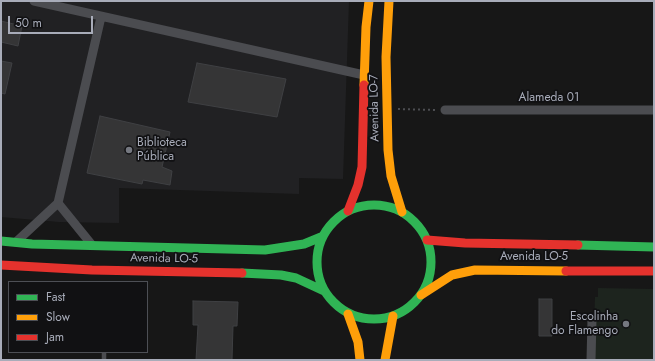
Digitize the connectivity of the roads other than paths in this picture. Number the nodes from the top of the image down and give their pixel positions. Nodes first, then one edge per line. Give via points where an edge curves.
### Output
1 (34, 1) edge
2 (369, 1) edge
3 (389, 1) edge
4 (101, 17) junction
5 (364, 76) junction
6 (444, 110) road end
7 (654, 110) edge
8 (58, 203) junction
9 (348, 211) junction
10 (402, 212) junction
11 (322, 237) junction
12 (427, 240) junction
13 (1, 241) edge
14 (16, 242) junction
15 (92, 244) junction
16 (654, 247) edge
17 (1, 265) edge
18 (654, 271) edge
19 (324, 291) junction
20 (421, 295) junction
21 (348, 314) junction
22 (393, 316) junction
23 (592, 319) dead end
24 (360, 360) edge
25 (385, 360) edge
26 (591, 360) edge

1 - 4 street
2 - 5 main road, Avenida LO-7
3 - 10 main road, Avenida LO-7 via 386,57 391,176
4 - 5 street
4 - 8 street
5 - 9 main road, Avenida LO-7 via 362,168
6 - 7 street, Alameda 01
8 - 14 street
8 - 15 street
9 - 10 main road via 365,205 384,206
9 - 11 main road via 332,222
10 - 12 main road via 417,224
11 - 15 main road, Avenida LO-5 via 304,244 265,250
11 - 19 main road via 316,255 317,274
12 - 16 main road, Avenida LO-5
12 - 20 main road via 431,258 429,277
13 - 14 main road, Avenida LO-5
14 - 15 main road, Avenida LO-5
17 - 19 main road, Avenida LO-5 via 281,275 296,278
18 - 20 main road, Avenida LO-5 via 475,270 452,275
19 - 21 main road
20 - 22 main road via 408,309
21 - 22 main road via 371,320
21 - 24 main road via 358,342
22 - 25 main road
23 - 26 street

